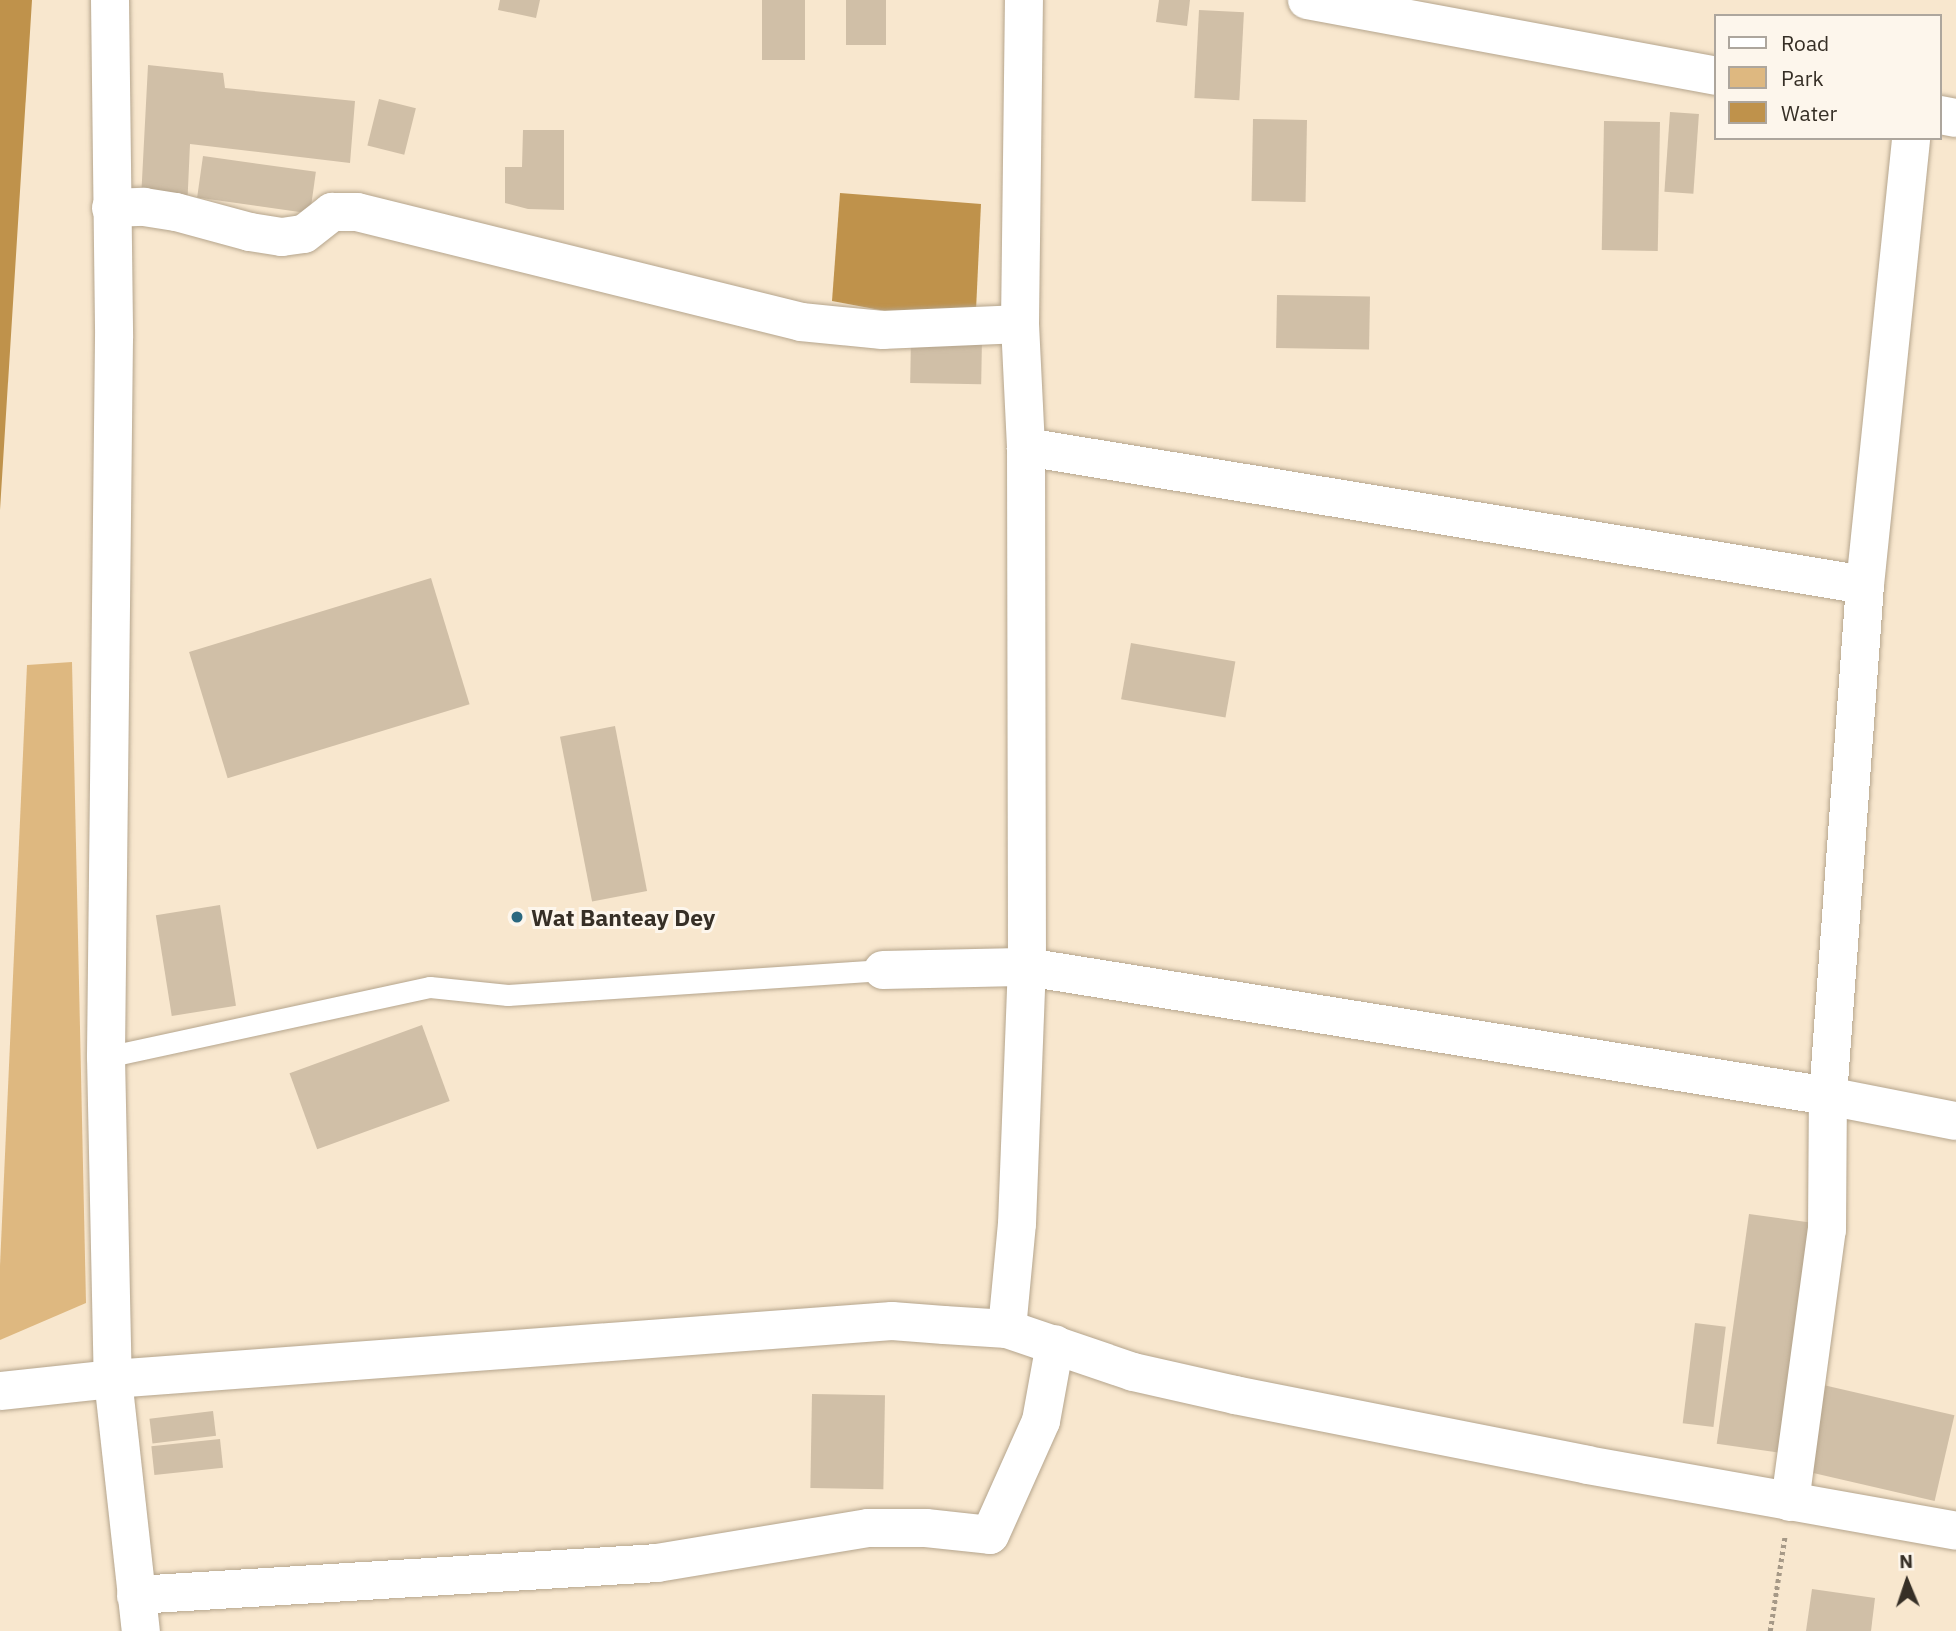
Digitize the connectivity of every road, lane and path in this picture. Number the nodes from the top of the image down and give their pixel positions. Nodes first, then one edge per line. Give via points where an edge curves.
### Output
1 (110, 0) edge
2 (1024, 0) edge
3 (1307, 0) edge
4 (1714, 76) edge
5 (1911, 140) edge
6 (111, 208) junction
7 (1020, 324) junction
8 (1026, 447) junction
9 (1865, 585) junction
10 (1027, 967) junction
11 (883, 970) joint
12 (106, 1057) junction
13 (1828, 1096) junction
14 (1956, 1121) edge
15 (1007, 1329) junction
16 (1055, 1344) junction
17 (113, 1379) junction
18 (0, 1391) edge
19 (1790, 1502) junction
20 (1956, 1531) edge
21 (138, 1613) edge
22 (1770, 1631) edge

1 - 6 street
2 - 7 street
3 - 4 street
5 - 9 street
6 - 7 street via 176,212 282,237 304,234 332,212 357,212 801,322 883,330
6 - 12 street via 114,338
7 - 8 street
8 - 9 street
8 - 10 street
9 - 13 street
10 - 11 street
10 - 13 street
10 - 15 street via 1017,1224
11 - 12 lane via 508,995 430,987
12 - 17 street
13 - 14 street
13 - 19 street via 1827,1230
15 - 16 street
15 - 17 street via 892,1321
16 - 19 street via 1133,1371 1235,1395
16 - 21 street via 1041,1421 990,1535 868,1528 657,1563
17 - 18 street
17 - 21 street
19 - 20 street
19 - 22 path

